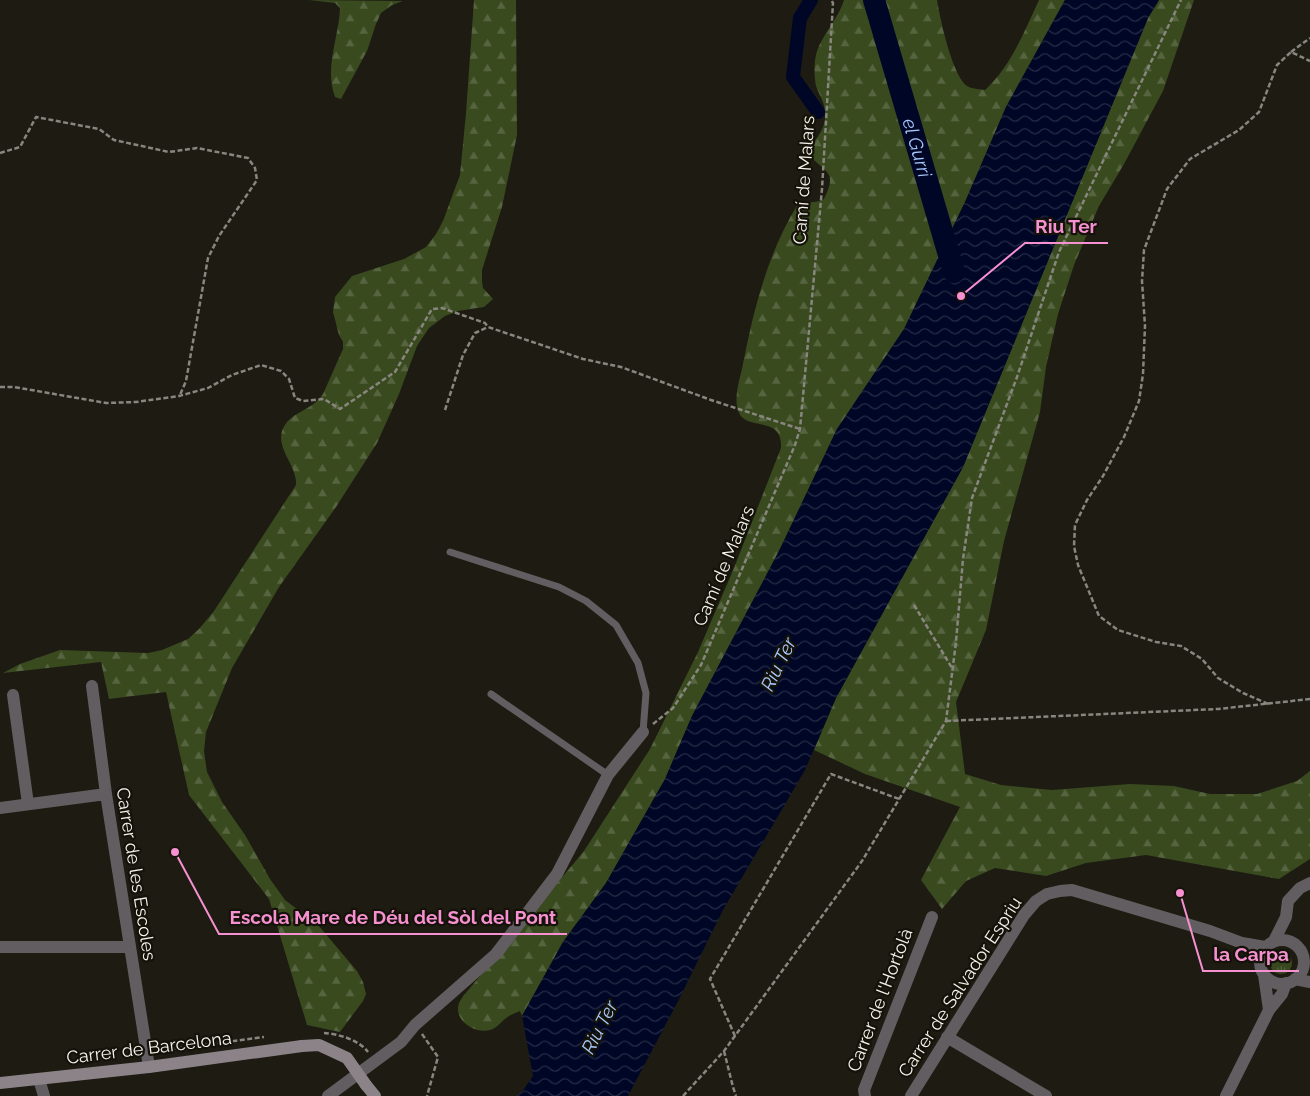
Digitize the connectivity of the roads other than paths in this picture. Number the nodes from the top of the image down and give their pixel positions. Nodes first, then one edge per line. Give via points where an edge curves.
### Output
1 (450, 552) dead end
2 (92, 686) dead end
3 (12, 694) dead end
4 (491, 694) dead end
5 (643, 732) joint
6 (608, 775) junction
7 (106, 794) junction
8 (28, 804) junction
9 (0, 808) edge
10 (1310, 883) edge
11 (932, 917) dead end
12 (1286, 917) junction
13 (1242, 943) junction
14 (1270, 944) junction
15 (0, 946) edge
16 (130, 947) junction
17 (1303, 954) edge
18 (1262, 971) junction
19 (1290, 981) junction
20 (1310, 982) edge
21 (1269, 1010) junction
22 (947, 1037) junction
23 (149, 1067) junction
24 (39, 1079) junction
25 (0, 1082) edge
26 (44, 1096) edge
27 (328, 1096) edge
28 (375, 1096) edge
29 (864, 1096) edge
30 (911, 1096) edge
31 (1046, 1096) edge
32 (1226, 1096) edge

1 - 5 lane via 559,587 586,601 616,625 638,663 646,693
2 - 7 street, Carrer de les Escoles
3 - 8 street
4 - 6 lane
5 - 6 street
6 - 27 street via 557,874 496,954 415,1025 401,1042
7 - 8 street
7 - 16 street, Carrer de les Escoles
8 - 9 street
10 - 12 street via 1288,901
11 - 29 street, Carrer de l'Hortolà
12 - 14 street
12 - 17 street
13 - 14 street, Carrer de Salvador Espriu
13 - 18 street
13 - 22 street, Carrer de Salvador Espriu via 1082,892 1047,894 1024,915
14 - 17 street via 1289,941
14 - 18 street via 1261,955
15 - 16 street
16 - 23 street, Carrer de les Escoles
17 - 19 street via 1301,972
18 - 19 street via 1276,983
18 - 21 street
19 - 20 street
19 - 21 street
21 - 32 street
22 - 30 street, Carrer de Salvador Espriu
22 - 31 street
23 - 24 street, Carrer de Barcelona
23 - 28 street, Carrer de Barcelona, bridge via 319,1045 348,1058
24 - 25 street, Carrer de Barcelona
24 - 26 street

